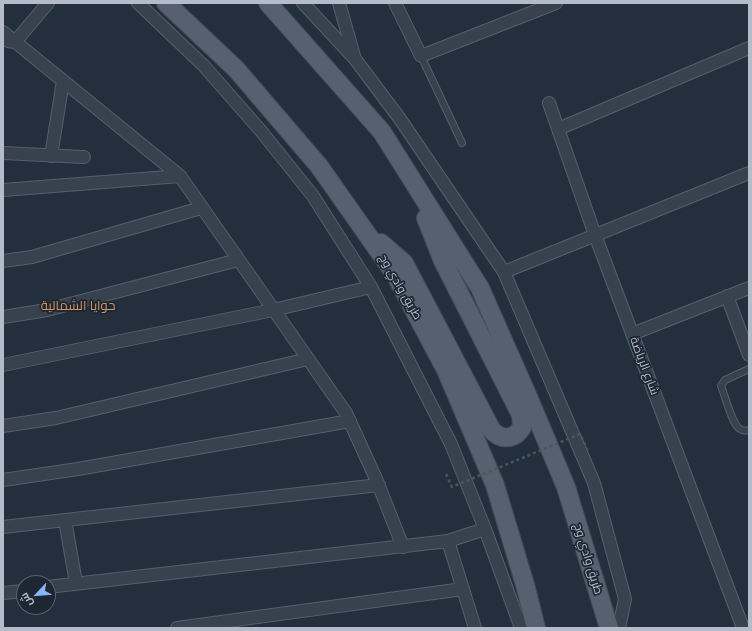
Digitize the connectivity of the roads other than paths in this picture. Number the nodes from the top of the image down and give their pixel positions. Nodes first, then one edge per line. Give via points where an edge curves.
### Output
1 (48, 3) edge
2 (138, 3) edge
3 (166, 3) edge
4 (268, 3) edge
5 (303, 3) edge
6 (339, 3) edge
7 (395, 3) edge
8 (556, 3) edge
9 (3, 32) edge
10 (9, 41) edge
11 (749, 48) edge
12 (421, 56) junction
13 (355, 59) junction
14 (63, 81) junction
15 (548, 103) dead end
16 (558, 129) junction
17 (462, 143) dead end
18 (3, 153) edge
19 (51, 156) junction
20 (84, 157) dead end
21 (749, 173) edge
22 (180, 176) junction
23 (410, 177) junction
24 (3, 190) edge
25 (201, 208) junction
26 (360, 224) junction
27 (595, 235) junction
28 (238, 260) junction
29 (3, 261) edge
30 (504, 272) junction
31 (371, 287) junction
32 (749, 288) edge
33 (727, 296) junction
34 (273, 310) junction
35 (3, 317) edge
36 (632, 334) junction
37 (749, 355) edge
38 (308, 359) junction
39 (3, 365) edge
40 (749, 368) edge
41 (350, 421) junction
42 (3, 426) edge
43 (749, 430) edge
44 (3, 480) edge
45 (379, 485) junction
46 (65, 520) junction
47 (3, 527) edge
48 (484, 529) junction
49 (448, 541) junction
50 (403, 547) junction
51 (76, 583) junction
52 (56, 586) edge
53 (463, 589) junction
54 (16, 592) edge
55 (3, 594) edge
56 (177, 628) edge
57 (475, 628) edge
58 (521, 628) edge
59 (536, 628) edge
60 (609, 628) edge
61 (618, 628) edge
62 (743, 628) edge

1 - 10 street
2 - 31 street via 204,66 261,131 313,196
3 - 26 main road, طريق وادي وج via 236,69 319,166
4 - 23 main road, طريق وادي وج via 382,132
5 - 13 street
6 - 13 street
7 - 12 street
8 - 12 street
9 - 10 street
10 - 14 street
11 - 16 street
12 - 17 lane
13 - 30 street via 400,119
14 - 19 street
14 - 22 street
15 - 16 street, شارع الرياضة
16 - 27 street, شارع الرياضة
18 - 19 street
19 - 20 street
21 - 27 street
22 - 24 street
22 - 25 street
23 - 26 main road via 443,261 521,415 522,426 515,435 505,438 495,433 404,263
23 - 60 main road, طريق وادي وج via 480,288 529,399 566,487
25 - 28 street
25 - 29 street via 32,257
26 - 59 main road, طريق وادي وج via 395,274 446,370 495,485
27 - 30 street
27 - 36 street, شارع الرياضة
28 - 34 street
28 - 35 street via 47,310
30 - 61 street via 594,483 625,599
31 - 34 street
31 - 48 street via 451,444
32 - 33 street
33 - 36 street
33 - 37 street
34 - 38 street
34 - 39 street
36 - 62 street, شارع الرياضة
38 - 41 street
38 - 42 street via 56,418
40 - 43 lane via 725,380 721,386 735,424 740,429
41 - 44 street
41 - 45 street
45 - 46 street
45 - 50 street
46 - 47 street
46 - 51 street
48 - 49 street
48 - 58 street
49 - 50 street
49 - 53 street
50 - 51 street
51 - 52 street
53 - 56 street
53 - 57 street
54 - 55 street

